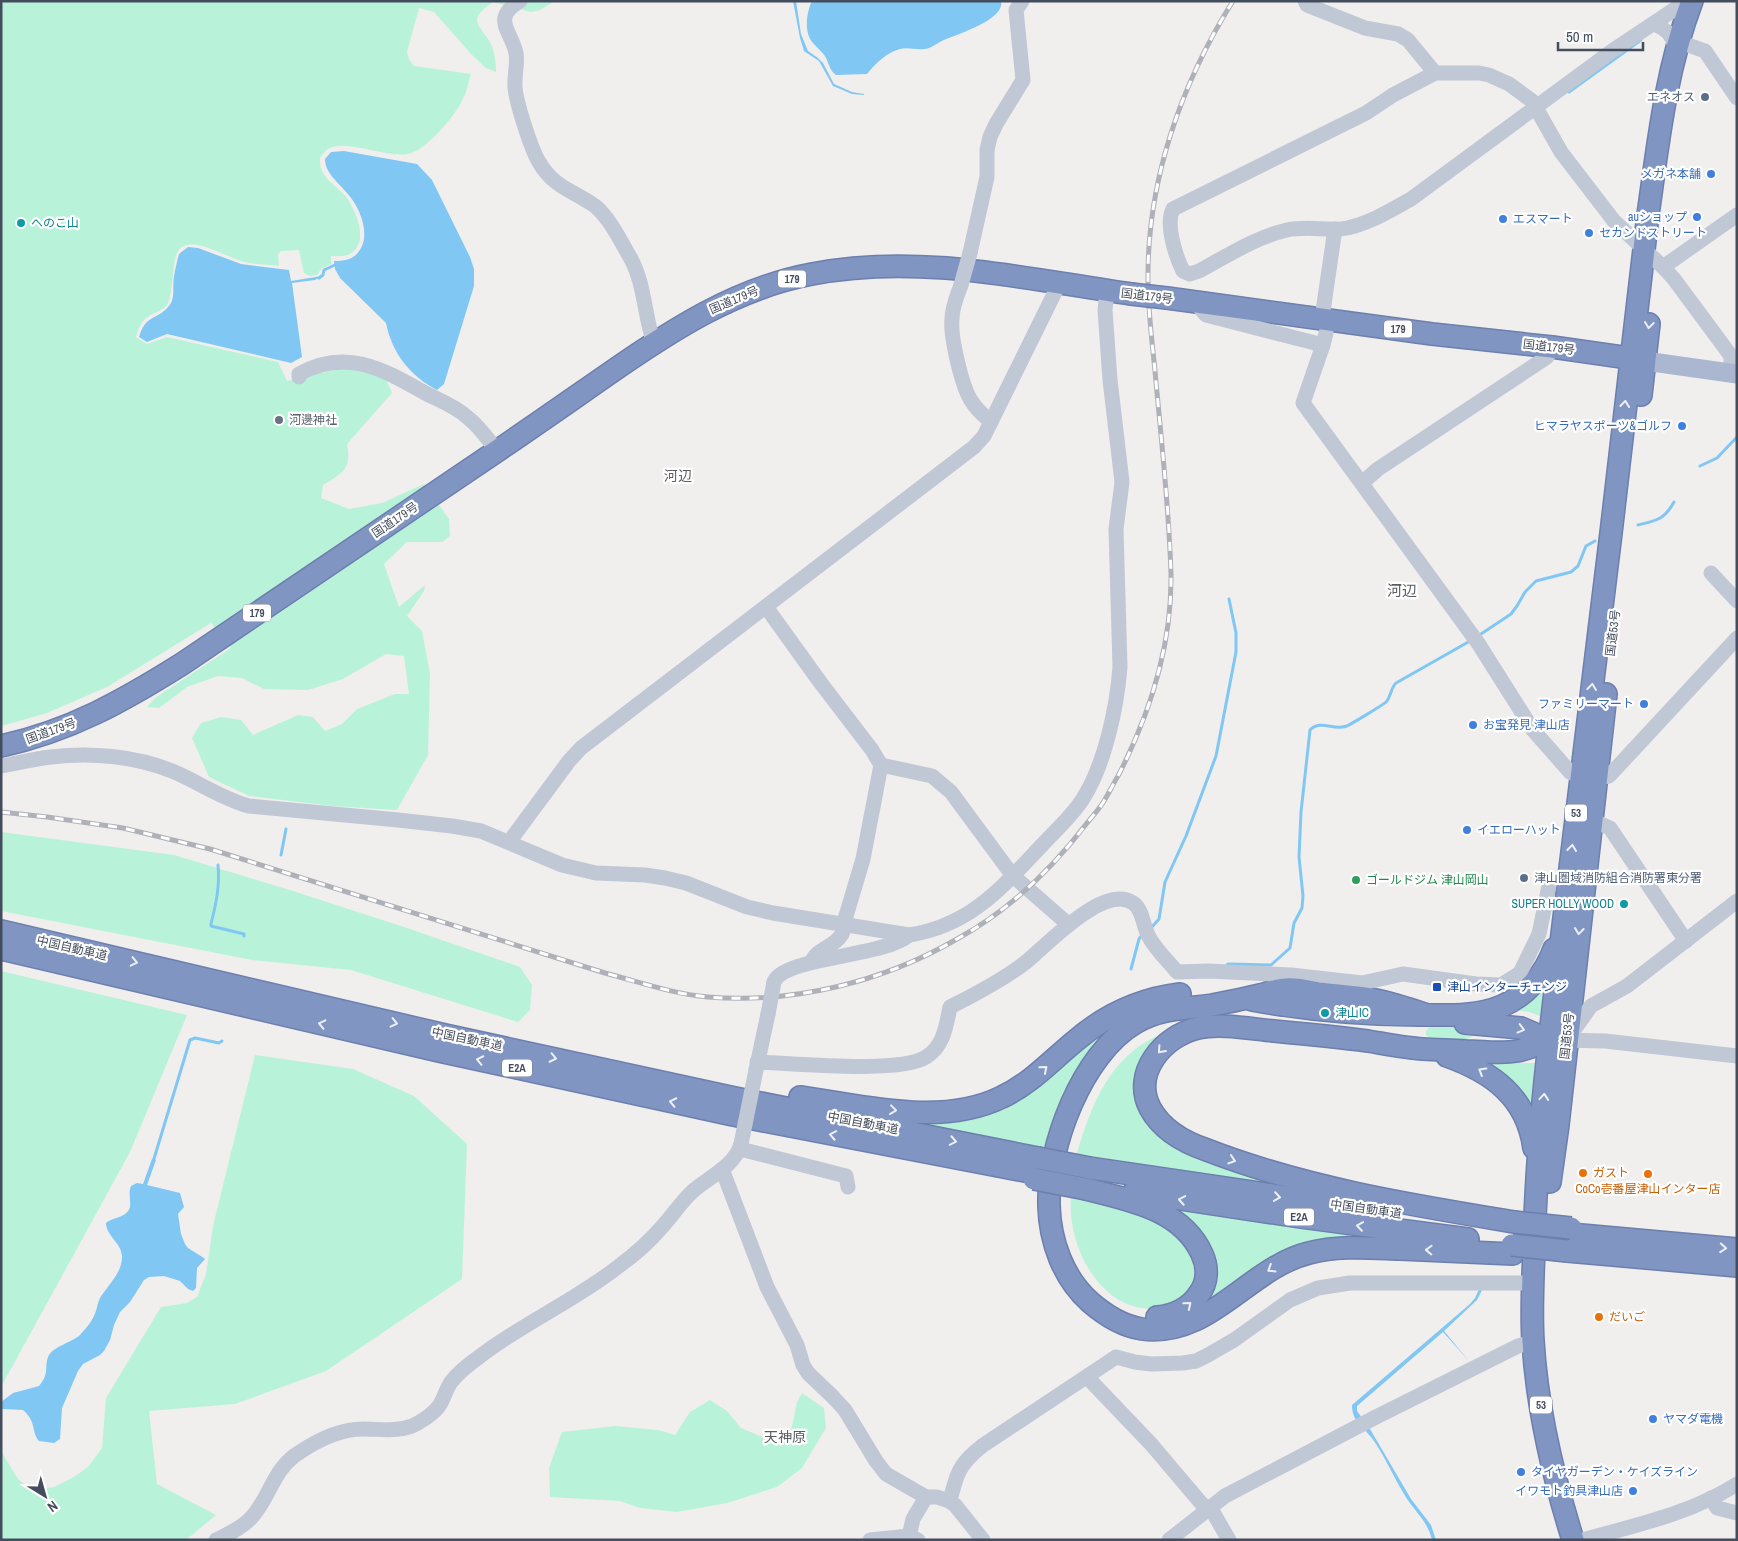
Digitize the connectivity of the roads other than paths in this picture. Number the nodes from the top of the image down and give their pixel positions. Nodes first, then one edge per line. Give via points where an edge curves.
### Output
1 (520, 1) edge
2 (1304, 1) edge
3 (1687, 1) edge
4 (1692, 1) edge
5 (1705, 1) edge
6 (1017, 4) edge
7 (1653, 24) junction
8 (1684, 50) junction
9 (1435, 73) junction
10 (1737, 98) edge
11 (1535, 106) junction
12 (1737, 215) edge
13 (1338, 229) junction
14 (1655, 259) junction
15 (1059, 284) junction
16 (1107, 291) junction
17 (1325, 326) junction
18 (654, 343) junction
19 (1552, 347) junction
20 (1637, 360) junction
21 (1734, 373) edge
22 (299, 377) dead end
23 (991, 422) junction
24 (497, 451) junction
25 (1362, 483) junction
26 (1711, 572) dead end
27 (1737, 601) edge
28 (766, 607) junction
29 (1737, 638) edge
30 (1, 746) edge
31 (881, 764) junction
32 (1, 766) edge
33 (1588, 778) junction
34 (1592, 820) junction
35 (509, 842) junction
36 (1013, 876) junction
37 (1550, 881) dead end
38 (1737, 901) edge
39 (1565, 904) junction
40 (1068, 924) junction
41 (1, 931) edge
42 (909, 935) junction
43 (1686, 941) junction
44 (1, 949) edge
45 (812, 963) junction
46 (1286, 989) junction
47 (1246, 999) junction
48 (1204, 1005) junction
49 (1428, 1015) junction
50 (1283, 1019) junction
51 (1491, 1025) junction
52 (1370, 1027) junction
53 (1237, 1028) junction
54 (1558, 1040) junction
55 (1421, 1049) junction
56 (1467, 1051) junction
57 (1737, 1056) edge
58 (757, 1066) junction
59 (619, 1072) junction
60 (741, 1147) junction
61 (722, 1169) junction
62 (1036, 1170) junction
63 (1088, 1180) junction
64 (848, 1187) dead end
65 (1536, 1188) junction
66 (1514, 1237) junction
67 (1737, 1249) edge
68 (1698, 1255) junction
69 (1737, 1266) edge
70 (1533, 1275) junction
71 (1533, 1342) junction
72 (1087, 1377) junction
73 (1737, 1484) edge
74 (926, 1496) junction
75 (1711, 1498) junction
76 (949, 1501) junction
77 (1208, 1509) junction
78 (1737, 1513) edge
79 (246, 1533) edge
80 (913, 1538) edge
81 (216, 1540) edge
82 (870, 1540) edge
83 (983, 1540) edge
84 (1169, 1540) edge
85 (1229, 1540) edge
86 (1573, 1540) edge
87 (1583, 1540) edge

1 - 18 street via 504,18 516,53 515,90 532,147 556,183 595,206 605,216 638,274
2 - 9 street via 1307,6 1342,20 1398,34 1408,40
3 - 7 street
4 - 8 highway, 国道53号 / 53 via 1685,20
5 - 8 highway, 国道53号 / 53
6 - 23 street, bridge via 1023,80 990,137 987,177 951,321 965,388 971,401
7 - 8 street via 1669,32
7 - 11 street
8 - 10 street via 1705,51
8 - 14 highway, 国道53号 / 53
9 - 11 street via 1490,75 1509,84
9 - 13 street via 1366,113 1173,209 1171,214 1175,256 1183,270 1190,274 1285,230 1301,227
11 - 13 street via 1411,199 1371,219
11 - 14 street via 1561,152 1584,183 1614,221
12 - 14 street
13 - 17 street
14 - 20 highway, 国道53号 / 53
14 - 21 street via 1731,356
15 - 16 highway, 国道179号 / 179
15 - 18 highway, 国道179号 / 179 via 954,268 905,266 860,267 810,274 721,305
15 - 23 street
16 - 17 highway, 国道179号 / 179, bridge via 1167,298
16 - 36 street via 1105,310 1110,380 1122,482 1116,529 1118,687 1102,753 1084,798
17 - 19 highway, 国道179号 / 179
17 - 25 street via 1302,403
18 - 24 highway, 国道179号 / 179
19 - 20 highway, 国道179号 / 179
19 - 25 street via 1547,357 1378,469
20 - 21 main road
20 - 33 highway, 国道53号 / 53 via 1612,531
22 - 24 street via 313,366 336,362 373,366 459,411 475,424
23 - 28 street via 974,448
24 - 30 highway, 国道179号 / 179 via 143,688 66,727
25 - 33 street via 1478,642 1533,730 1570,772
26 - 27 street
28 - 31 street
28 - 35 street via 581,748
29 - 33 street via 1609,776
31 - 36 street via 932,776 951,792
31 - 45 street, bridge via 863,859 842,934 831,946 816,954
32 - 35 street via 52,757 119,757 173,772 204,789 249,806 452,826 481,831
33 - 34 highway, 国道53号 / 53
39 -> 33 highway, 国道53号 / 53
34 - 43 street via 1610,828
34 -> 54 highway, 国道53号 / 53
35 - 42 street via 562,866 596,873 665,878 747,907
36 - 40 street
36 - 42 street via 970,913 930,932
37 - 40 street via 1539,934 1520,973 1500,985 1402,974 1362,983 1291,975 1178,972 1149,937 1133,902 1121,899 1108,900
38 - 43 street
39 - 49 highway via 1549,963 1526,991 1503,1006 1489,1010 1459,1015
39 - 54 highway, 国道53号 / 53
40 - 58 street via 1025,963 950,1007 944,1037 925,1058 902,1065
41 -> 59 highway, 中国自動車道 / E2A via 436,1033
42 - 45 street via 887,946
43 - 54 street via 1627,986 1591,1006
62 -> 44 highway, 中国自動車道 / E2A via 733,1115 439,1051
45 - 58 street, bridge via 776,976
46 - 47 highway
46 - 48 highway
46 - 49 highway via 1372,999
47 - 48 highway
47 - 49 highway via 1284,998
47 - 50 highway
48 - 50 highway
48 - 53 highway
59 -> 48 highway via 905,1112 942,1113 987,1103 1015,1090 1088,1030 1118,1011 1160,997
48 -> 63 highway via 1143,1034 1117,1054 1107,1068 1088,1101 1077,1131 1063,1205 1068,1238 1079,1268 1096,1292 1108,1301 1149,1317 1173,1315 1194,1301 1205,1283 1206,1272 1205,1261 1194,1240 1162,1213
66 -> 48 highway via 1310,1253 1276,1266 1208,1314 1182,1326 1140,1328 1126,1325 1099,1310 1076,1287 1053,1240 1050,1189 1064,1124 1094,1061 1112,1040 1147,1017 1174,1008
49 - 51 highway
49 - 52 highway
50 - 52 highway
50 - 53 highway
51 - 52 highway via 1420,1020
51 -> 54 highway via 1521,1028
52 - 55 highway
52 - 56 highway via 1410,1042
53 - 55 highway
53 -> 66 highway via 1198,1028 1183,1033 1170,1040 1153,1058 1145,1092 1148,1104 1162,1125 1172,1133 1198,1147 1282,1176 1391,1200
54 - 56 highway via 1517,1051
54 - 57 street via 1605,1041
65 -> 54 highway, 国道53号 / 53
54 - 70 highway, 国道53号 / 53 via 1549,1189
55 - 56 highway
65 -> 55 highway via 1528,1122 1504,1087 1478,1068
58 - 60 street, bridge
59 -> 62 highway, 中国自動車道 / E2A
60 - 61 street
60 - 64 street via 846,1176
61 - 74 street via 767,1287 808,1373 845,1410 886,1474
61 - 79 street via 692,1193 650,1240 620,1266 578,1296 503,1340 460,1372 440,1405 428,1416 411,1426 393,1430 342,1432 298,1452 275,1477
62 - 63 highway, 中国自動車道 / E2A
63 - 66 highway, 中国自動車道 / E2A via 1290,1216
65 - 70 highway, 国道53号 / 53
66 - 68 highway, 中国自動車道 / E2A, bridge
68 -> 67 highway, 中国自動車道 / E2A
68 - 69 highway, 中国自動車道 / E2A
70 - 71 highway, 国道53号 / 53
70 - 72 street via 1350,1283 1318,1288 1290,1300 1234,1340 1196,1361 1151,1364 1116,1357
71 - 77 street via 1518,1346 1374,1418 1225,1496
71 - 86 highway, 国道53号 / 53 via 1549,1452
72 - 76 street via 966,1460
72 - 77 street
73 - 75 street
74 - 76 street
74 - 80 street via 913,1519
75 - 78 street via 1716,1508
75 - 87 street via 1674,1514
76 - 83 street
77 - 84 street
77 - 85 street
79 - 81 street
80 - 82 street

